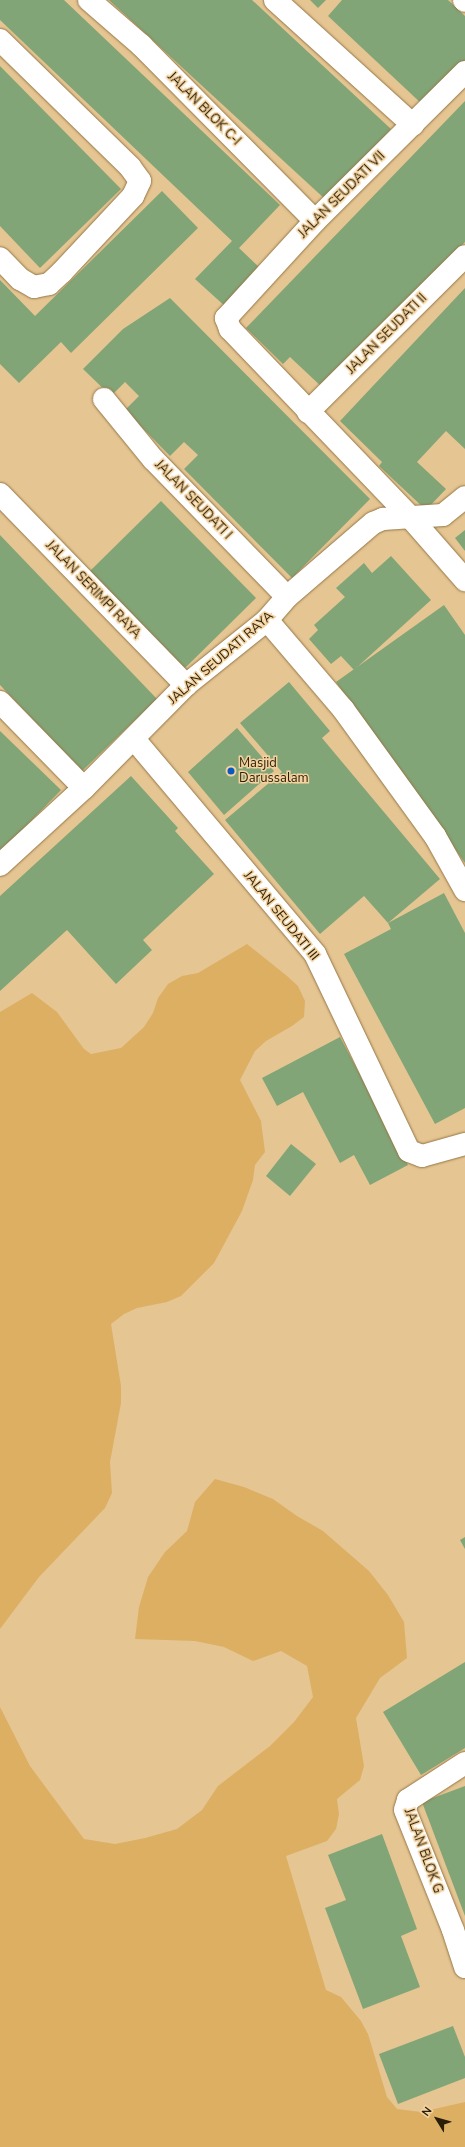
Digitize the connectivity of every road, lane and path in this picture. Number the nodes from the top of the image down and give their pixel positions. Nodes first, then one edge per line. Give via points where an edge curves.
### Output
1 (89, 0) edge
2 (275, 0) edge
3 (0, 40) edge
4 (465, 72) edge
5 (413, 125) junction
6 (315, 221) junction
7 (465, 256) edge
8 (0, 258) edge
9 (104, 399) dead end
10 (308, 412) junction
11 (0, 494) edge
12 (465, 497) edge
13 (410, 517) junction
14 (465, 580) edge
15 (287, 597) junction
16 (267, 620) junction
17 (186, 685) junction
18 (0, 702) edge
19 (134, 739) junction
20 (84, 788) junction
21 (0, 865) edge
22 (465, 890) edge
23 (465, 1144) edge
24 (465, 1763) edge
25 (465, 1967) edge

1 - 6 street, JALAN BLOK C-I via 141,45
2 - 5 street
3 - 8 street via 130,167 140,181 133,196 49,284 34,287 20,279
4 - 5 street, JALAN SEUDATI VII
5 - 6 street, JALAN SEUDATI VII
6 - 10 street, JALAN SEUDATI VII via 226,318 226,322
7 - 10 street, JALAN SEUDATI II
9 - 15 street, JALAN SEUDATI I via 153,459
10 - 13 street
11 - 17 street, JALAN SERIMPI RAYA
12 - 13 street, JALAN SEUDATI RAYA via 443,515
13 - 14 street
13 - 15 street, JALAN SEUDATI RAYA via 383,519 373,523
15 - 16 street, JALAN SEUDATI RAYA
16 - 17 street, JALAN SEUDATI RAYA
16 - 22 street via 343,709 435,836
17 - 19 street, JALAN SEUDATI RAYA
18 - 20 street
19 - 20 street, JALAN SEUDATI RAYA
19 - 23 street, JALAN SEUDATI III via 315,954 409,1151 422,1156
20 - 21 street, JALAN SEUDATI RAYA
24 - 25 street, JALAN BLOK G via 408,1800 405,1810

